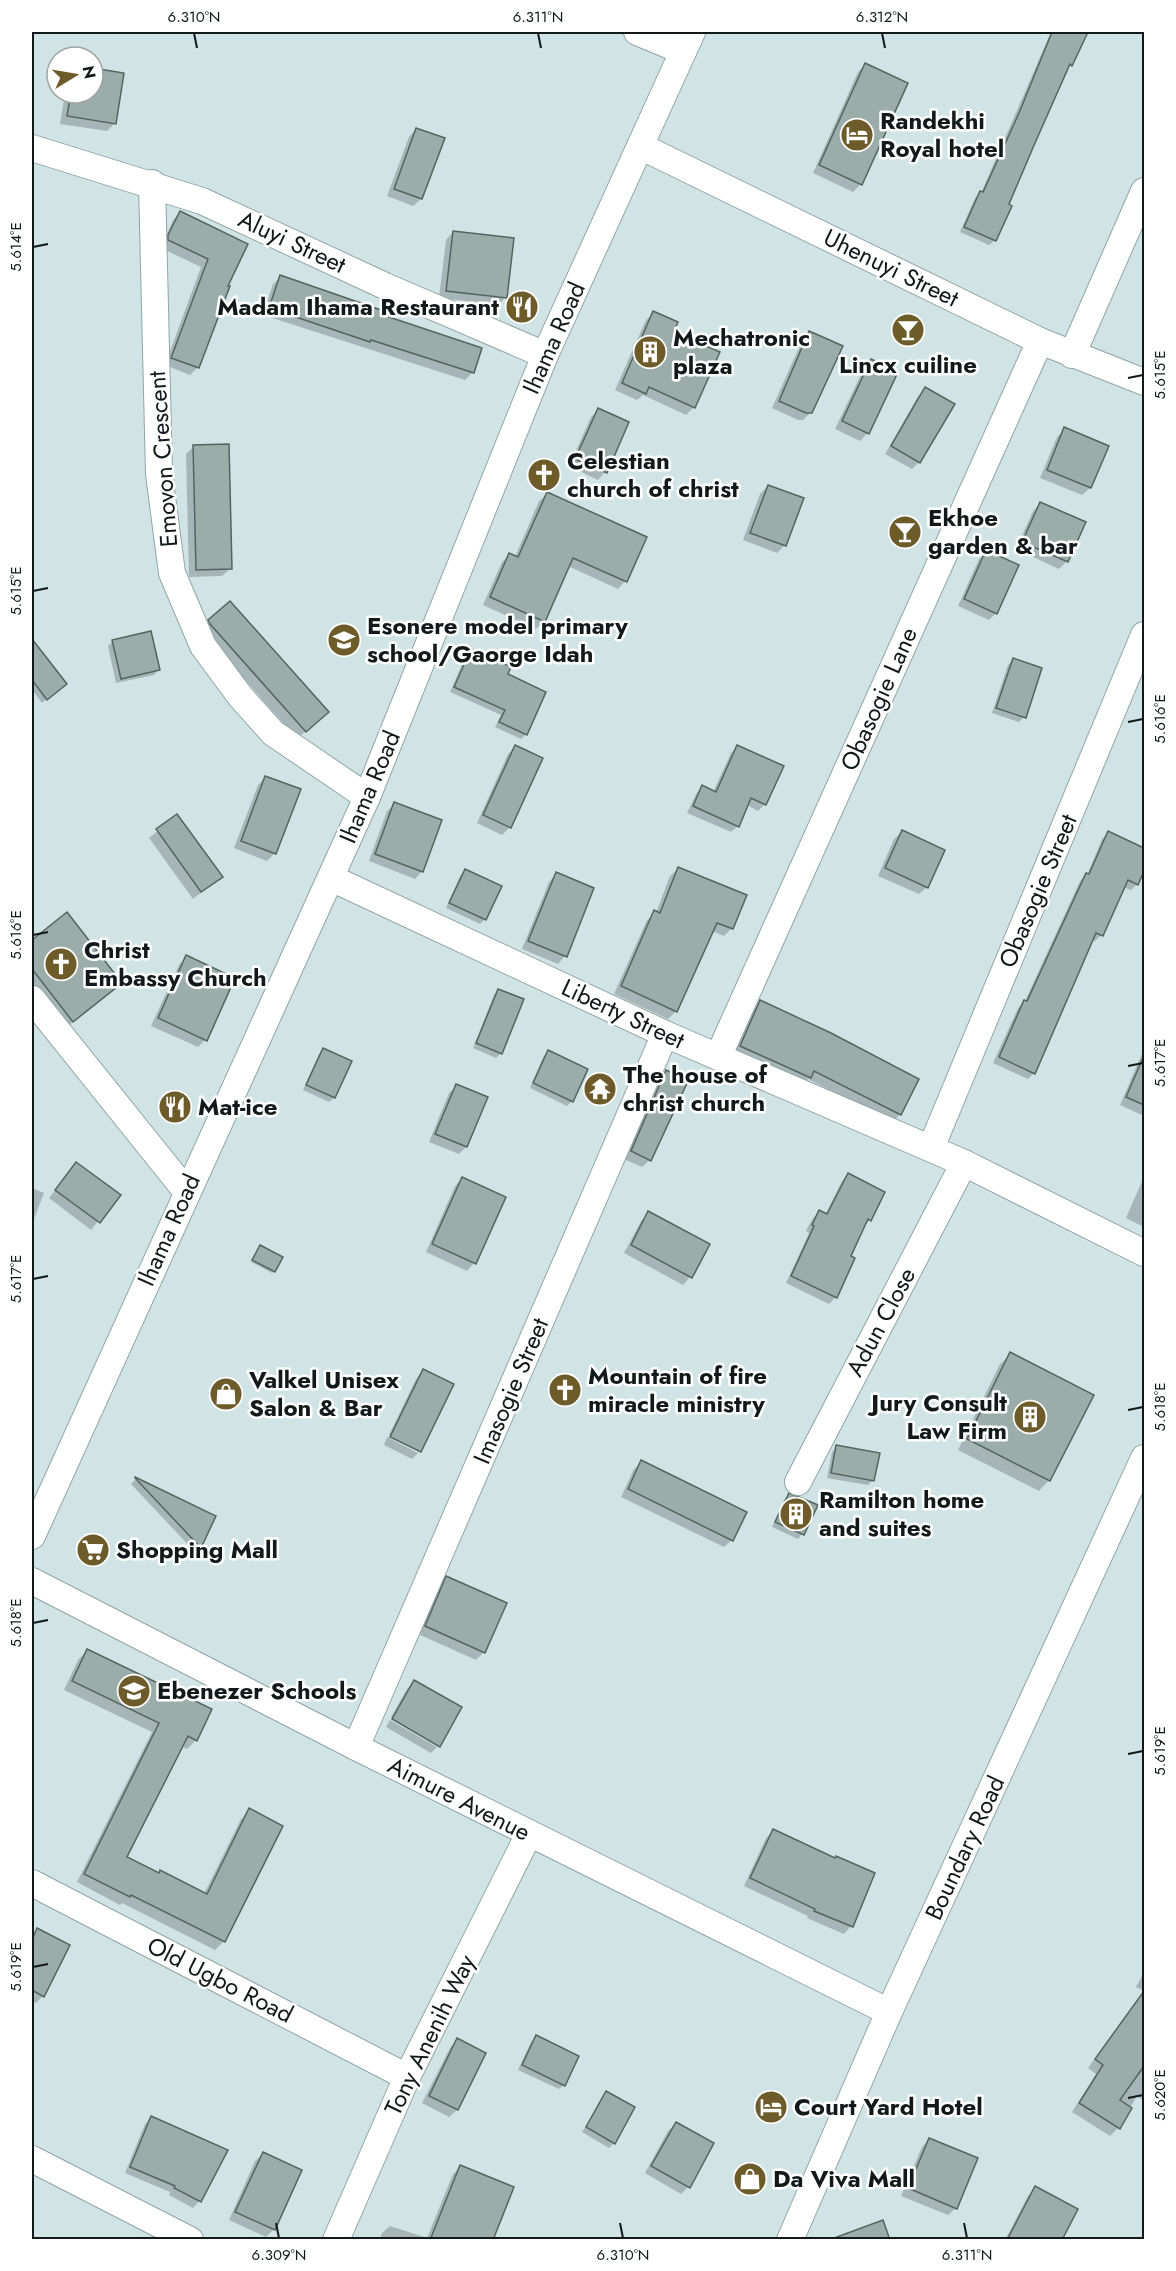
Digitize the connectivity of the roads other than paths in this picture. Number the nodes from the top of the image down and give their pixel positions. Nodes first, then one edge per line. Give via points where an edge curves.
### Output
1 (637, 32) edge
2 (688, 41) edge
3 (640, 146) junction
4 (32, 148) edge
5 (152, 183) junction
6 (1144, 191) edge
7 (1040, 341) junction
8 (545, 355) junction
9 (1072, 355) junction
10 (1144, 382) edge
11 (1144, 635) edge
12 (367, 797) junction
13 (331, 878) junction
14 (32, 999) edge
15 (665, 1034) junction
16 (718, 1057) junction
17 (931, 1148) junction
18 (964, 1163) junction
19 (186, 1191) junction
20 (1144, 1253) edge
21 (1144, 1458) edge
22 (798, 1482) dead end
23 (32, 1536) edge
24 (32, 1581) edge
25 (356, 1747) junction
26 (529, 1834) junction
27 (32, 1883) edge
28 (889, 2012) junction
29 (407, 2077) junction
30 (32, 2159) edge
31 (190, 2240) edge
32 (336, 2240) edge
33 (790, 2240) edge

1 - 2 street
2 - 3 street, Ihama Road
3 - 7 street, Uhenuyi Street
3 - 8 street, Ihama Road
4 - 5 street, Aluyi Street
5 - 8 street, Aluyi Street via 202,201
5 - 12 street, Emovon Crescent via 159,474 172,573 203,646 240,696 273,733
6 - 9 street
7 - 9 street, Uhenuyi Street
7 - 16 street, Obasogie Lane
8 - 12 street, Ihama Road
9 - 10 street, Uhenuyi Street
11 - 17 street, Obasogie Street
12 - 13 street, Ihama Road
13 - 15 street, Liberty Street
13 - 19 street, Ihama Road
14 - 19 street
15 - 16 street, Liberty Street
15 - 25 street, Imasogie Street
16 - 17 street, Liberty Street
17 - 18 street, Liberty Street
18 - 20 street, Liberty Street
18 - 22 street, Adun Close
19 - 23 street, Ihama Road
21 - 28 street, Boundary Road
24 - 25 street, Aimure Avenue
25 - 26 street, Aimure Avenue
26 - 28 street, Aimure Avenue
26 - 29 street, Tony Anenih Way
27 - 29 street, Old Ugbo Road
28 - 33 street, Boundary Road
29 - 32 street, Tony Anenih Way
30 - 31 street

